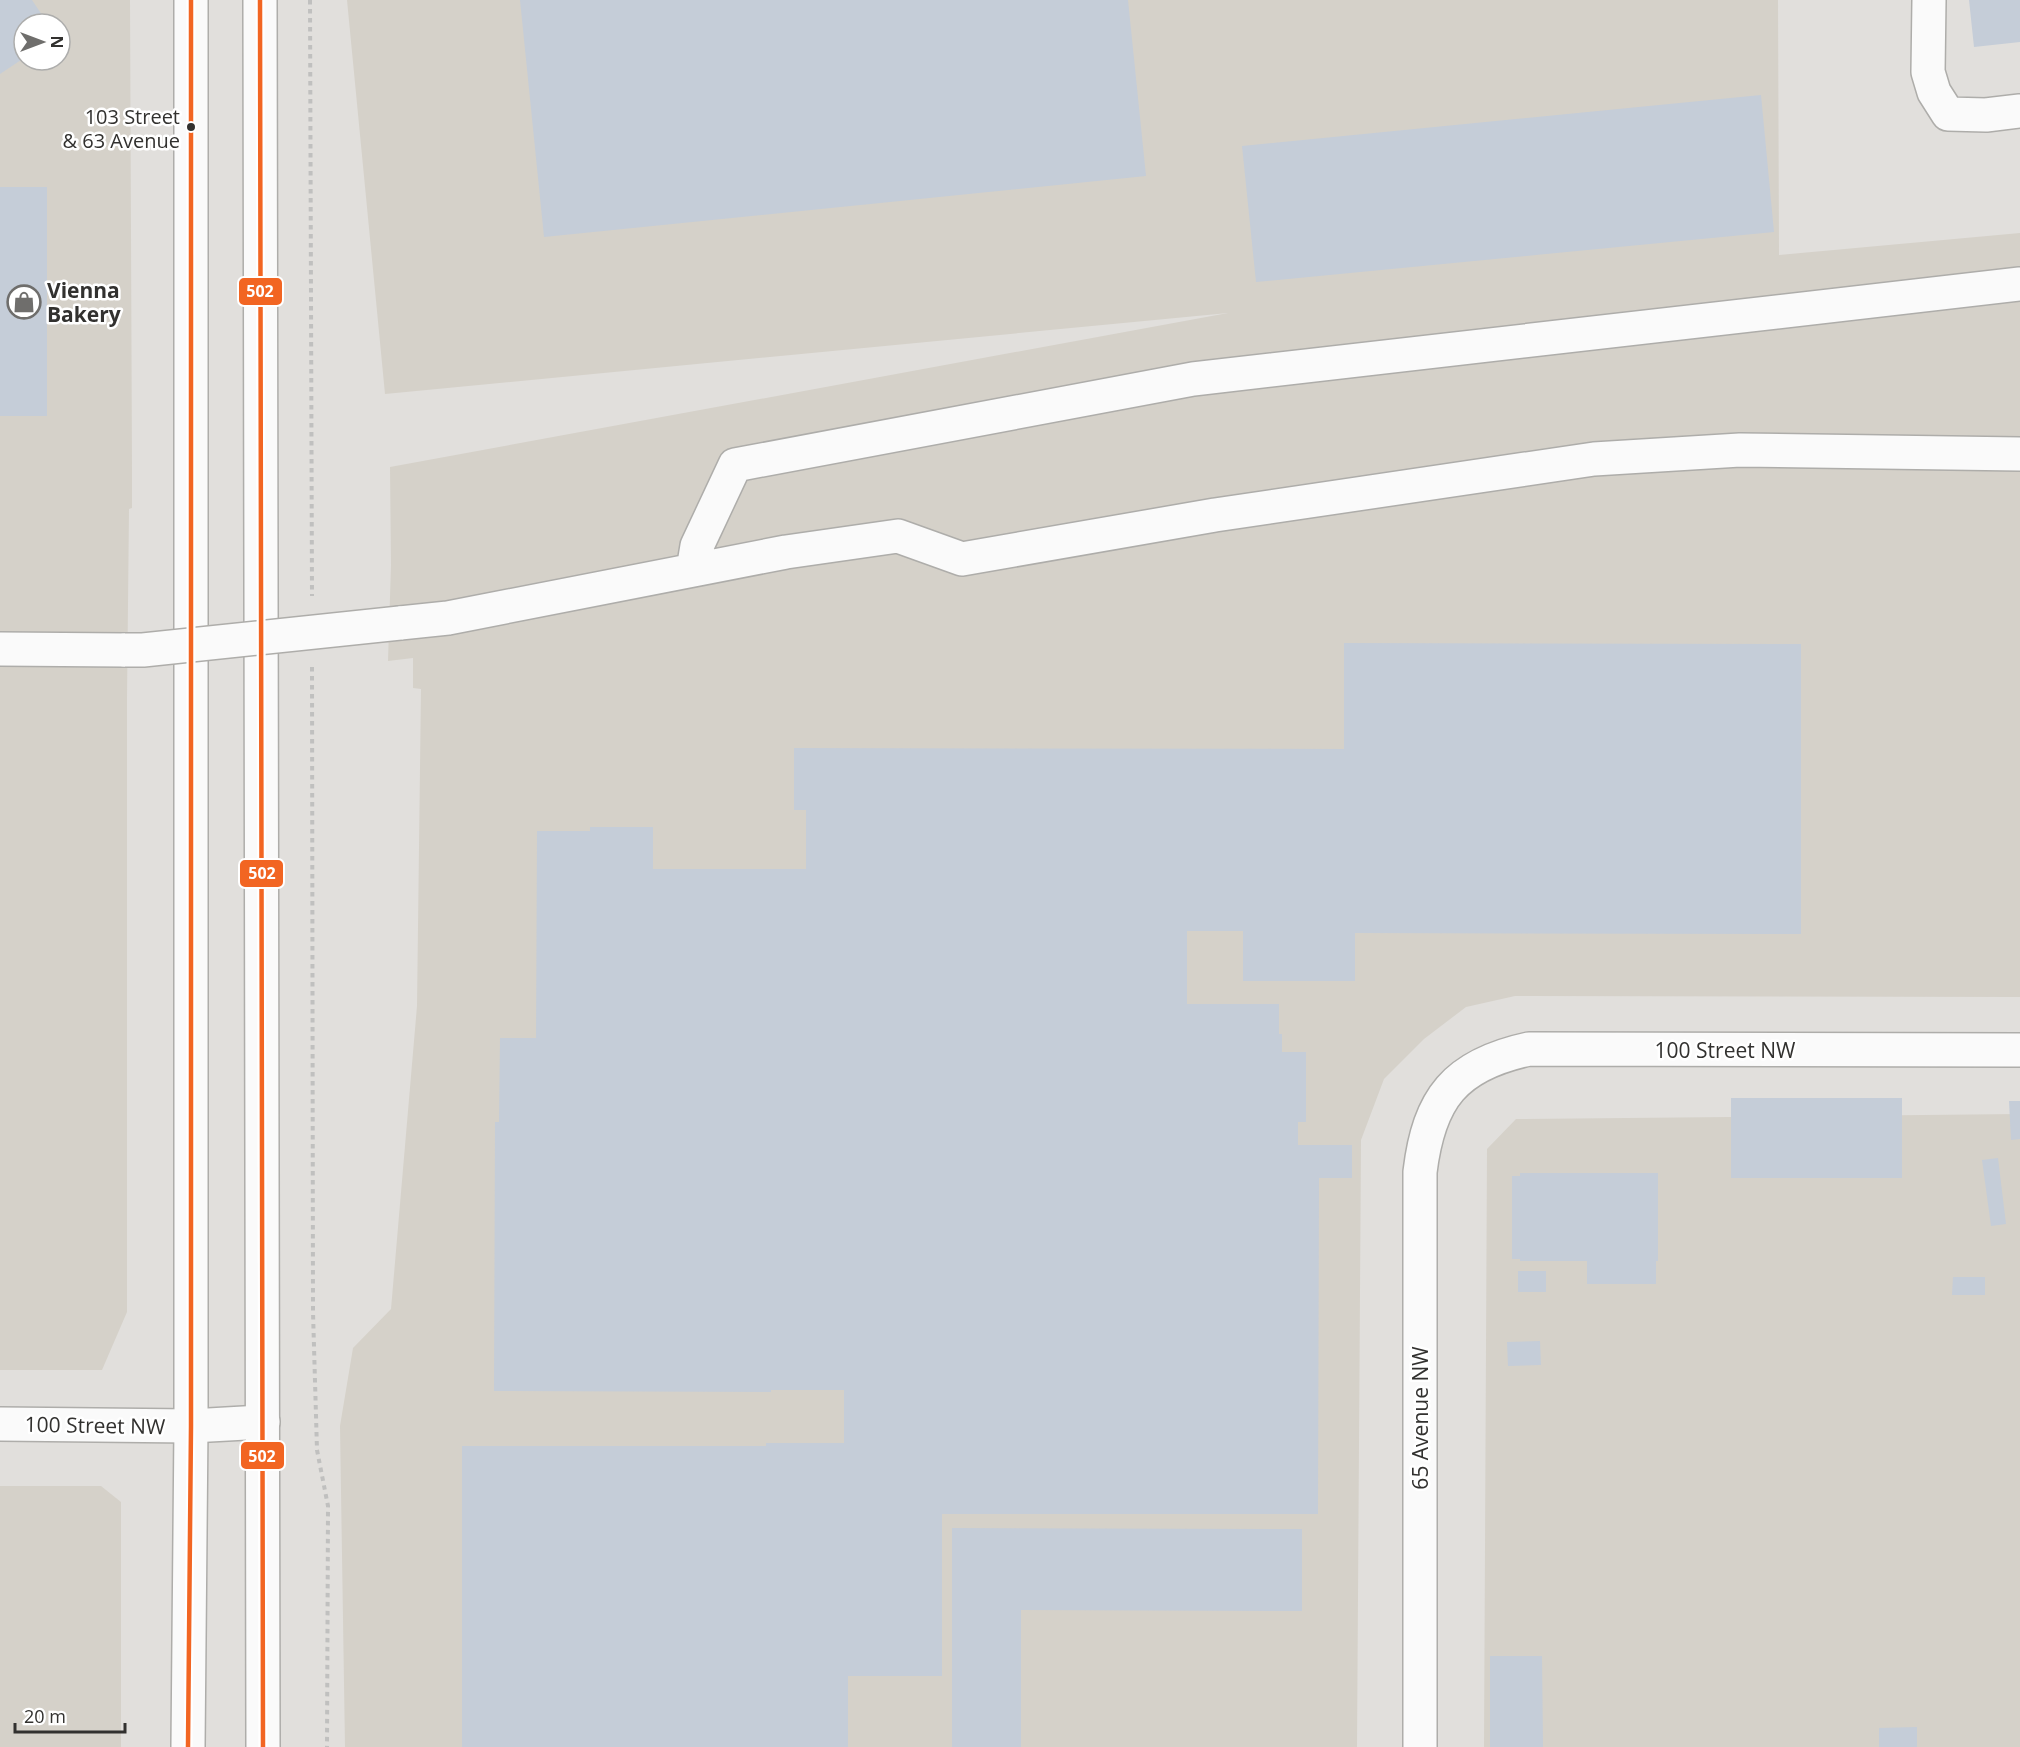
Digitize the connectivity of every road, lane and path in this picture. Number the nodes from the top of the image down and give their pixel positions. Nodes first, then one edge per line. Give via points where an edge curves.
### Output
1 (260, 0) edge
2 (310, 0) edge
3 (1929, 0) edge
4 (189, 5) edge
5 (2020, 111) edge
6 (2020, 284) edge
7 (2020, 454) edge
8 (693, 570) junction
9 (312, 597) dead end
10 (0, 649) edge
11 (312, 656) dead end
12 (2020, 1050) edge
13 (1444, 1095) joint
14 (263, 1422) junction
15 (0, 1424) edge
16 (191, 1426) junction
17 (188, 1747) edge
18 (263, 1747) edge
19 (327, 1747) edge
20 (1420, 1747) edge

1 - 14 main road
2 - 9 path
3 - 5 main road via 1928,72 1934,92 1948,114
4 - 16 main road
6 - 8 main road via 1193,379 735,465 697,546
7 - 8 main road via 1740,450 1594,459 1215,515 962,560 898,536
8 - 10 main road, bridge via 448,618 143,650
11 - 19 path via 313,1312 317,1450 328,1506
12 - 13 main road, 100 Street NW via 1529,1049 1501,1055 1474,1068
13 - 20 main road, 65 Avenue NW via 1431,1118 1420,1172
14 - 16 main road, 100 Street NW
14 - 18 main road
15 - 16 main road, 100 Street NW
16 - 17 main road

